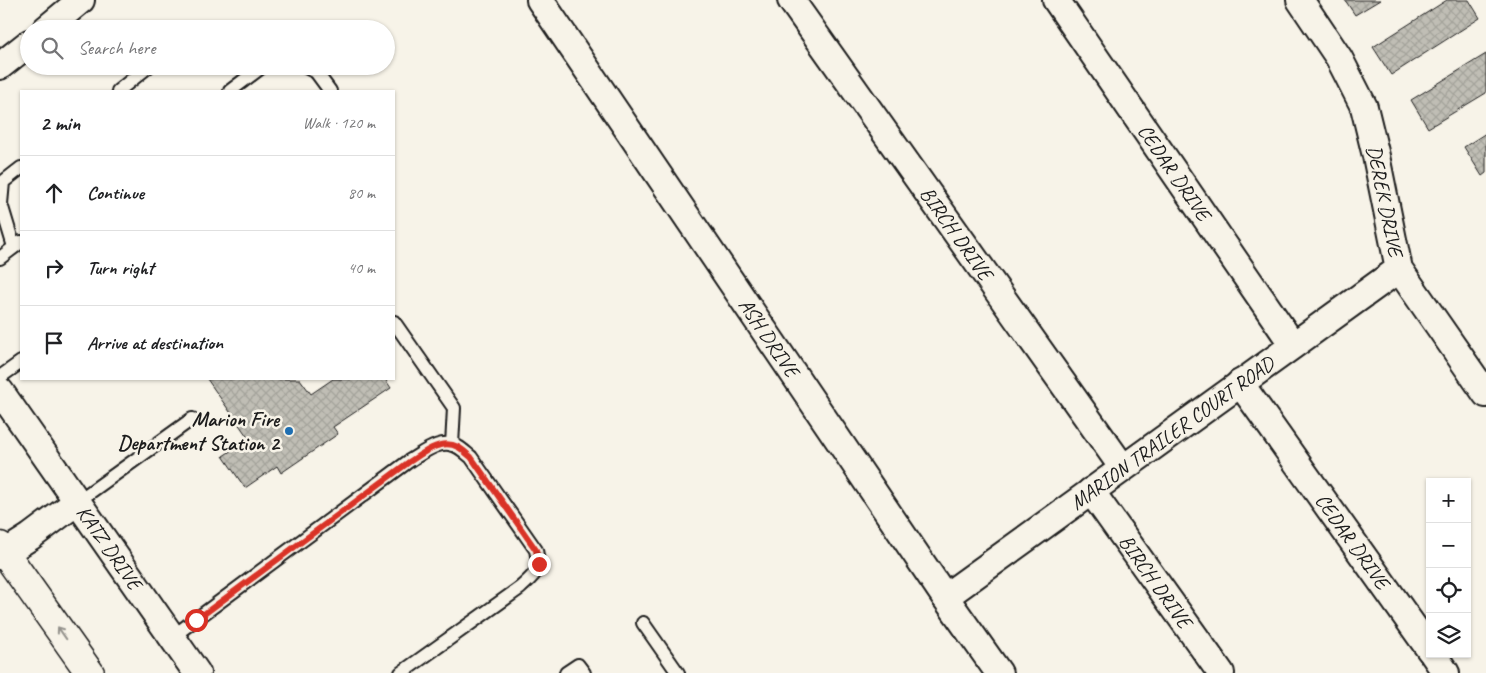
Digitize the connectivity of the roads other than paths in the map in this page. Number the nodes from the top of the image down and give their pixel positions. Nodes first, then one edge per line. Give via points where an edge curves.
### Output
1 (81, 0) edge
2 (540, 0) edge
3 (791, 0) edge
4 (1056, 0) edge
5 (1300, 0) edge
6 (57, 20) edge
7 (20, 50) edge
8 (0, 66) edge
9 (138, 75) edge
10 (252, 75) edge
11 (318, 75) edge
12 (119, 90) edge
13 (231, 90) edge
14 (329, 90) edge
15 (20, 169) edge
16 (18, 245) edge
17 (0, 258) edge
18 (1398, 269) junction
19 (395, 323) edge
20 (1293, 345) junction
21 (20, 363) edge
22 (0, 377) edge
23 (1240, 383) junction
24 (0, 391) edge
25 (1486, 394) edge
26 (192, 419) dead end
27 (452, 445) junction
28 (1123, 468) junction
29 (1091, 491) junction
30 (78, 501) junction
31 (2, 552) edge
32 (945, 597) junction
33 (643, 623) dead end
34 (172, 637) junction
35 (1426, 644) edge
36 (1436, 658) edge
37 (90, 673) edge
38 (197, 673) edge
39 (401, 673) edge
40 (566, 673) edge
41 (584, 673) edge
42 (678, 673) edge
43 (999, 673) edge
44 (1221, 673) edge
45 (1446, 673) edge

1 - 6 street
2 - 32 street, ASH DRIVE
3 - 28 street, BIRCH DRIVE
4 - 20 street, CEDAR DRIVE
5 - 18 street, DEREK DRIVE via 1339,58 1364,107
7 - 8 street
9 - 12 lane
10 - 13 lane
11 - 14 lane
15 - 16 lane via 3,182 2,204
16 - 17 lane
18 - 20 street, MARION TRAILER COURT ROAD
18 - 25 street, DEREK DRIVE
19 - 27 lane via 454,408
20 - 23 street, MARION TRAILER COURT ROAD
21 - 22 lane
23 - 28 street, MARION TRAILER COURT ROAD
23 - 35 street, CEDAR DRIVE
24 - 30 street
26 - 30 lane
27 - 34 lane via 435,446 409,462
27 - 39 lane via 471,457 536,550 539,564 534,575 520,588
28 - 29 street, MARION TRAILER COURT ROAD
29 - 32 street, MARION TRAILER COURT ROAD
29 - 44 street, BIRCH DRIVE
30 - 31 street, KATZ DRIVE via 30,537
30 - 34 street, KATZ DRIVE
37 -> 31 main road
32 - 43 street, ASH DRIVE
33 - 42 lane
34 - 38 street, KATZ DRIVE
36 - 45 street
40 - 41 lane via 578,665

